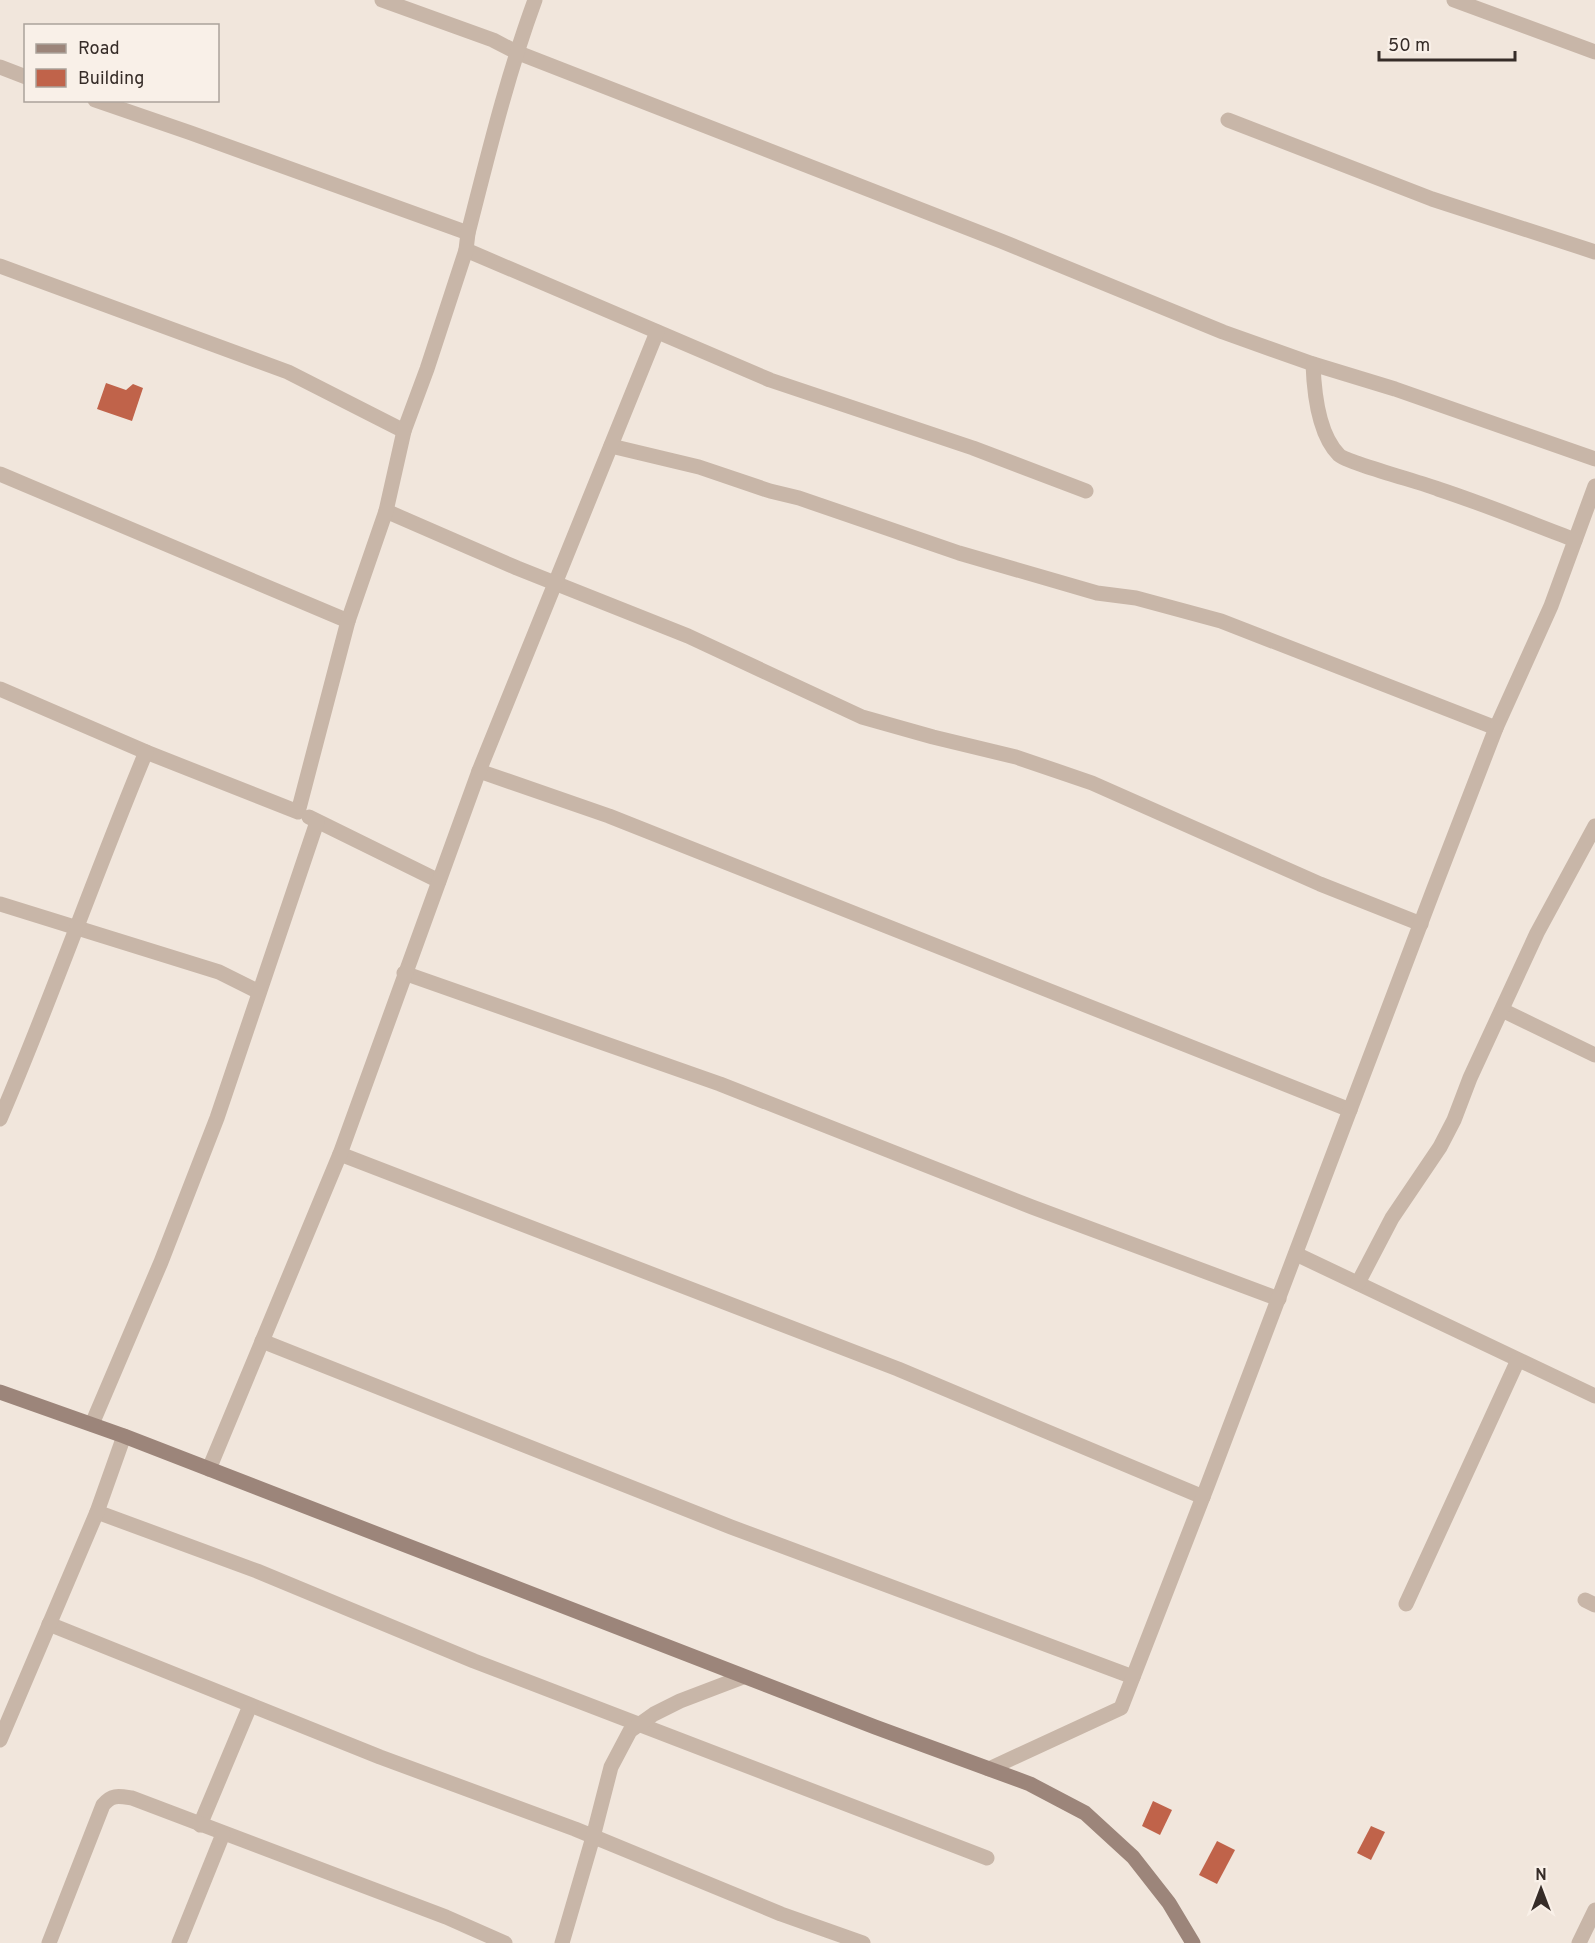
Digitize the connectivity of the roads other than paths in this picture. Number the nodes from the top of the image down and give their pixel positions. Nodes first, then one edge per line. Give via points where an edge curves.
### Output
1 (382, 0) edge
2 (535, 0) edge
3 (1454, 0) edge
4 (516, 52) junction
5 (1595, 52) edge
6 (0, 68) edge
7 (24, 76) edge
8 (100, 102) edge
9 (1228, 120) dead end
10 (468, 233) junction
11 (466, 250) junction
12 (1595, 252) edge
13 (0, 266) edge
14 (657, 332) junction
15 (1313, 364) junction
16 (404, 431) junction
17 (611, 446) junction
18 (1595, 459) edge
19 (0, 474) edge
20 (1595, 486) edge
21 (1086, 491) dead end
22 (386, 511) junction
23 (1575, 540) junction
24 (556, 584) junction
25 (348, 621) junction
26 (0, 689) edge
27 (1496, 728) junction
28 (147, 752) junction
29 (479, 771) junction
30 (298, 812) junction
31 (317, 822) junction
32 (1595, 826) edge
33 (439, 881) junction
34 (0, 904) edge
35 (1421, 924) junction
36 (75, 929) junction
37 (404, 973) junction
38 (259, 992) junction
39 (1502, 1010) junction
40 (1595, 1055) edge
41 (1350, 1110) junction
42 (0, 1119) edge
43 (339, 1154) junction
44 (1296, 1254) junction
45 (1358, 1283) junction
46 (1279, 1299) junction
47 (262, 1341) junction
48 (1518, 1360) junction
49 (0, 1392) edge
50 (1595, 1396) edge
51 (92, 1424) junction
52 (124, 1436) junction
53 (209, 1469) junction
54 (1203, 1497) junction
55 (97, 1512) junction
56 (1406, 1604) dead end
57 (49, 1624) junction
58 (743, 1677) junction
59 (1133, 1677) junction
60 (250, 1706) junction
61 (640, 1724) junction
62 (0, 1740) edge
63 (988, 1769) junction
64 (200, 1825) junction
65 (223, 1834) junction
66 (593, 1837) junction
67 (987, 1858) dead end
68 (1595, 1910) edge
69 (49, 1943) edge
70 (179, 1943) edge
71 (505, 1943) edge
72 (562, 1943) edge
73 (863, 1943) edge
74 (1193, 1943) edge
75 (1579, 1943) edge

1 - 4 street
2 - 4 street
3 - 5 street
4 - 10 street
4 - 15 street via 1012,245 1223,332
6 - 7 street
8 - 10 street
9 - 12 street via 1432,199
10 - 11 street
11 - 14 street
11 - 16 street
13 - 16 street via 288,372
14 - 17 street
14 - 21 street via 770,380 973,448
15 - 18 street
15 - 23 street via 1320,416 1340,456
16 - 22 street
17 - 24 street
17 - 27 street via 699,467 959,553 1097,593 1136,598 1221,621
19 - 25 street
20 - 23 street
22 - 24 street
22 - 25 street
23 - 27 street via 1551,606
24 - 29 street
24 - 35 street via 688,636 862,717 1016,757 1092,783 1320,884
25 - 30 street
26 - 28 street
27 - 35 street
28 - 30 street
28 - 36 street
29 - 33 street
29 - 41 street via 609,816
30 - 31 street
31 - 33 street
31 - 38 street
32 - 39 street via 1537,933
33 - 37 street
34 - 36 street
35 - 41 street
36 - 38 street via 219,972
36 - 42 street
37 - 43 street
37 - 46 street via 720,1084
38 - 51 street via 213,1129
39 - 40 street
39 - 45 street via 1440,1147 1392,1218
41 - 44 street
43 - 47 street
43 - 54 street via 898,1370
44 - 45 street
44 - 46 street
45 - 48 street
46 - 54 street
47 - 53 street
47 - 59 street via 720,1523
48 - 50 street
48 - 56 street
49 - 51 street
51 - 52 street
52 - 53 street
52 - 55 street
53 - 58 street
54 - 59 street
55 - 57 street
55 - 61 street via 257,1571 474,1661
57 - 60 street
57 - 62 street
58 - 61 street via 680,1701
58 - 63 street
59 - 63 street via 1121,1708
60 - 64 street
60 - 66 street
61 - 66 street via 630,1731 611,1767
61 - 67 street
63 - 74 street via 1030,1784 1085,1813 1148,1873
64 - 65 street
64 - 69 street via 132,1798 108,1798
65 - 70 street
65 - 71 street
66 - 72 street
66 - 73 street
68 - 75 street

